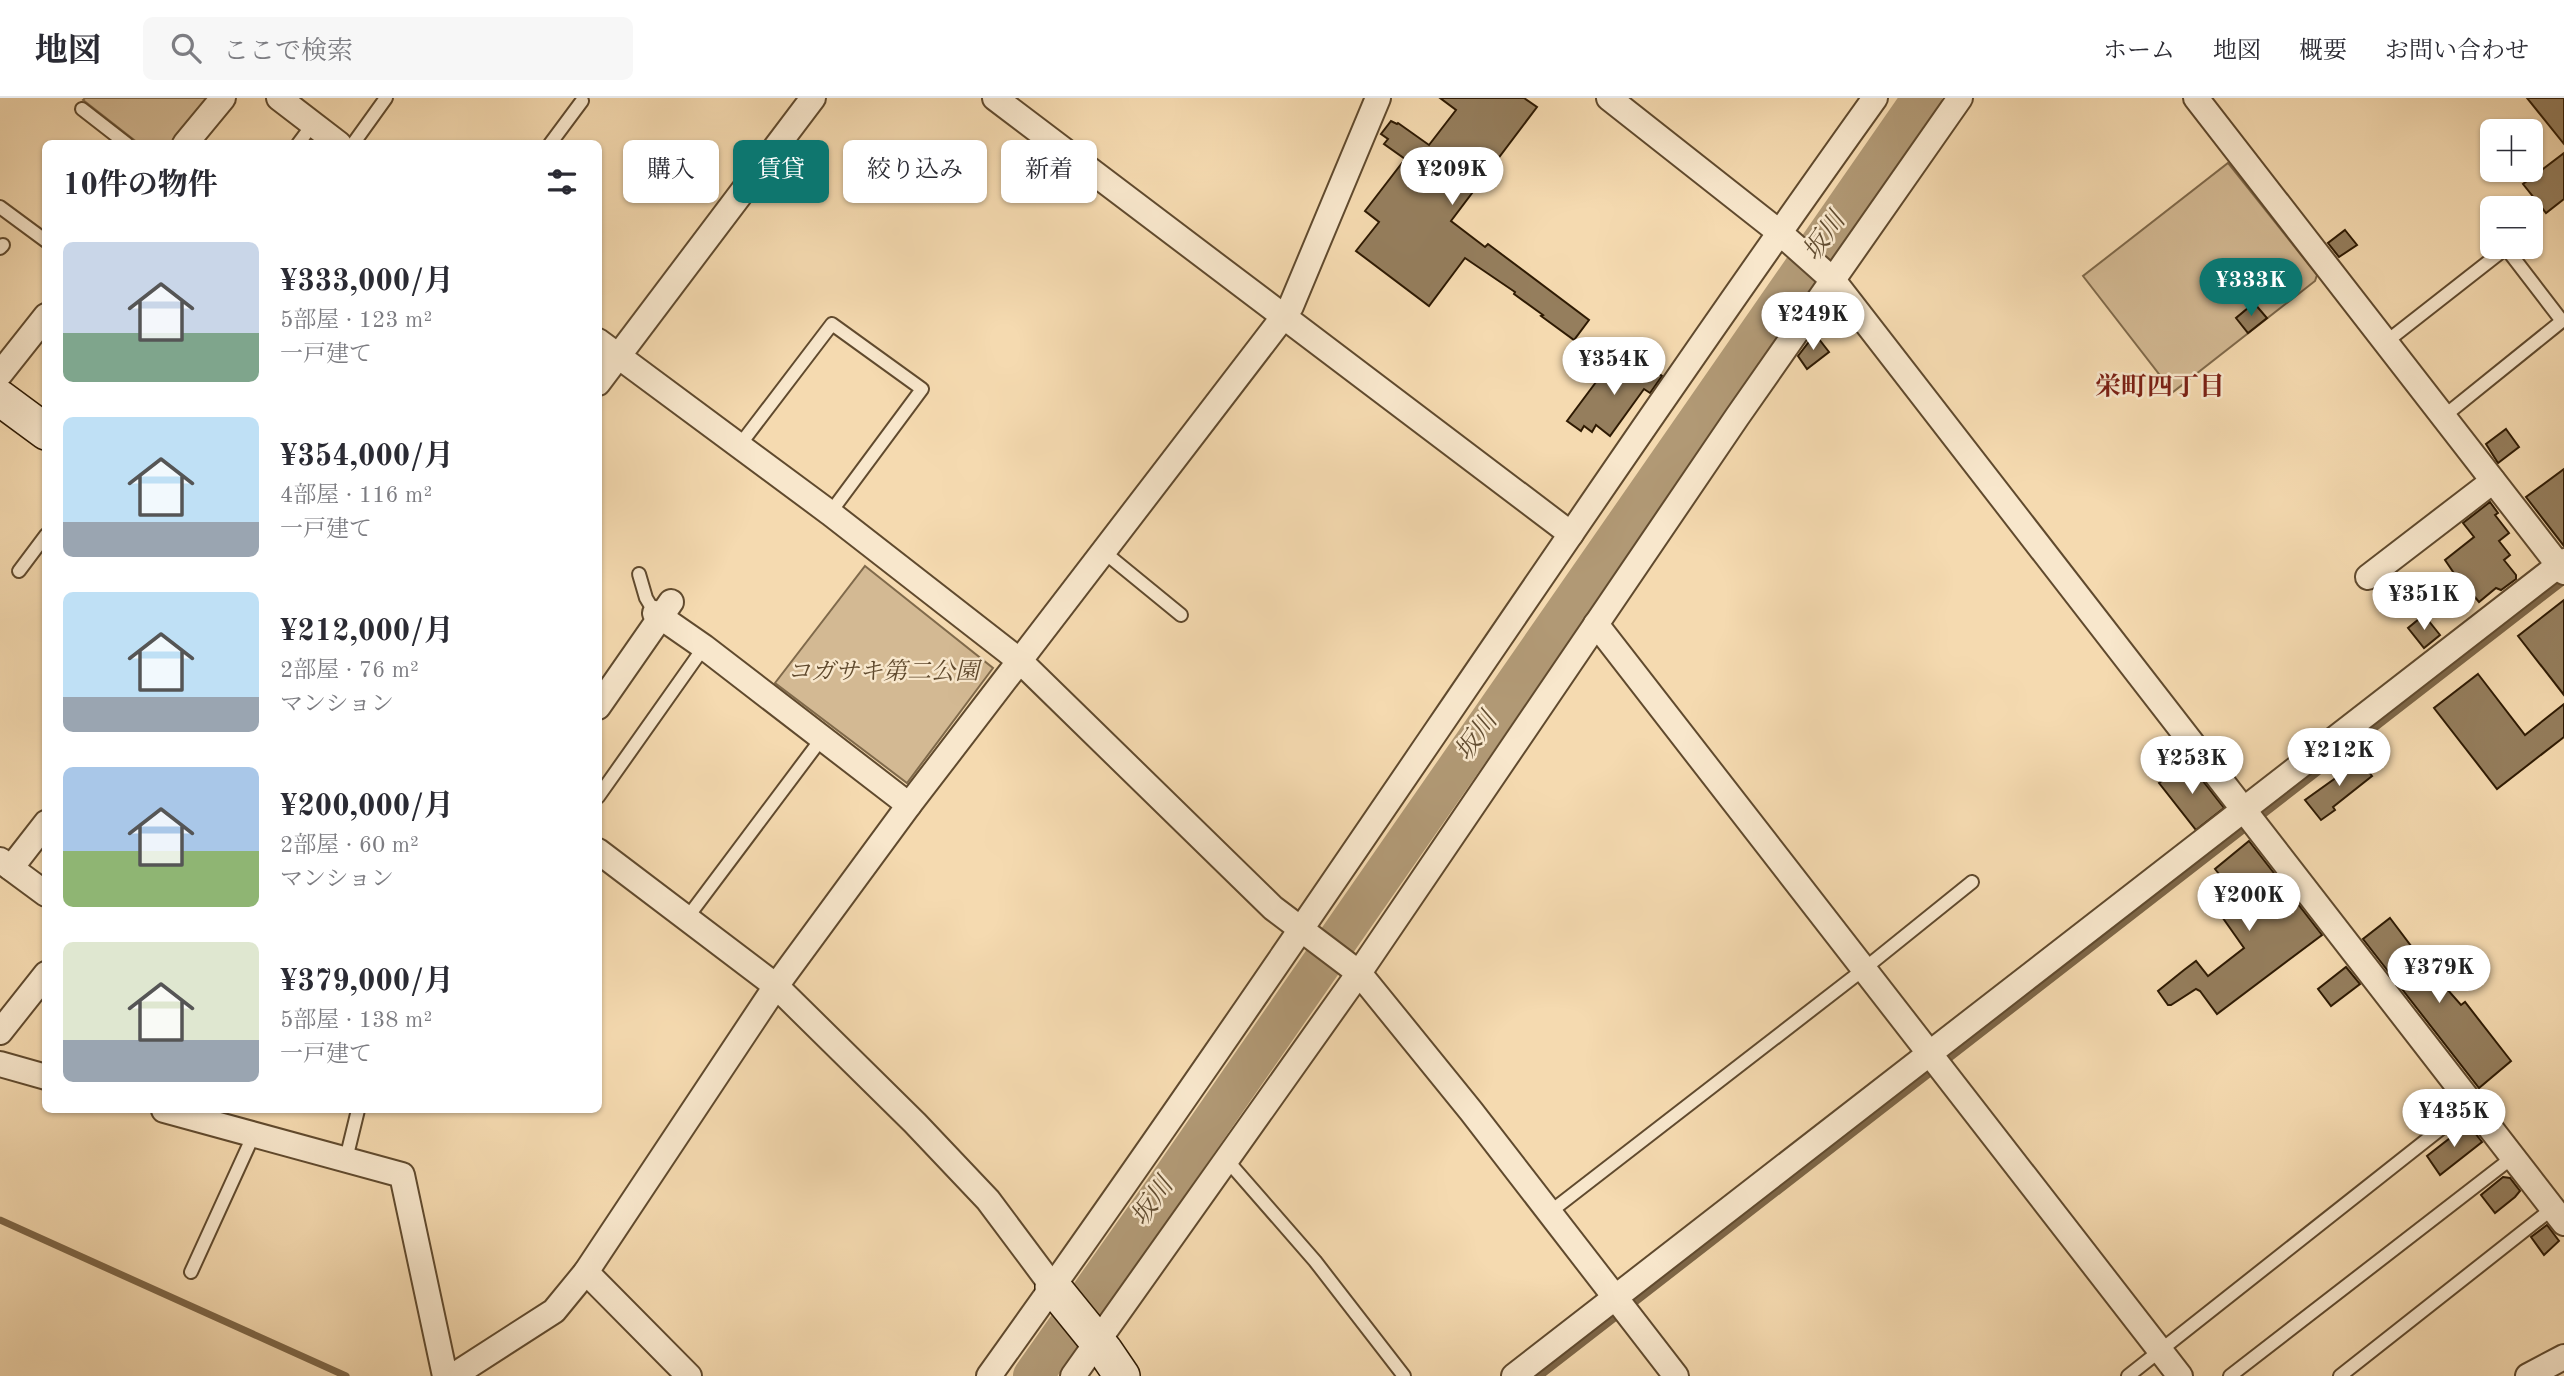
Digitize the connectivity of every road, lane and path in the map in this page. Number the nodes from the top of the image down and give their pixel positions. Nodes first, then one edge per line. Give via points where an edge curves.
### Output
1 (223, 98) edge
2 (279, 98) edge
3 (386, 98) edge
4 (813, 98) edge
5 (995, 98) edge
6 (1378, 98) edge
7 (1609, 98) edge
8 (1875, 98) edge
9 (1960, 98) edge
10 (2196, 98) edge
11 (582, 101) dead end
12 (82, 109) dead end
13 (305, 134) edge
14 (122, 140) edge
15 (188, 140) edge
16 (325, 140) edge
17 (356, 140) edge
18 (553, 140) edge
19 (0, 207) edge
20 (1783, 235) junction
21 (42, 238) edge
22 (1830, 277) junction
23 (1284, 316) junction
24 (42, 321) edge
25 (2386, 342) junction
26 (602, 344) edge
27 (619, 356) junction
28 (0, 374) edge
29 (602, 378) edge
30 (0, 398) edge
31 (2443, 417) junction
32 (42, 423) edge
33 (739, 446) junction
34 (2493, 481) junction
35 (830, 513) junction
36 (1571, 534) junction
37 (42, 540) edge
38 (1104, 552) junction
39 (2562, 566) edge
40 (19, 571) dead end
41 (639, 574) dead end
42 (2368, 577) dead end
43 (663, 611) junction
44 (1181, 615) dead end
45 (1596, 624) junction
46 (704, 647) junction
47 (1020, 661) junction
48 (602, 701) edge
49 (822, 738) junction
50 (602, 791) edge
51 (909, 805) junction
52 (2250, 818) junction
53 (42, 827) edge
54 (602, 861) edge
55 (6, 864) edge
56 (1972, 882) dead end
57 (42, 891) edge
58 (687, 918) junction
59 (1301, 930) junction
60 (1864, 969) junction
61 (1359, 973) junction
62 (42, 979) edge
63 (776, 986) junction
64 (0, 1032) edge
65 (1936, 1062) junction
66 (0, 1064) edge
67 (42, 1076) edge
68 (2472, 1104) junction
69 (190, 1113) edge
70 (357, 1113) edge
71 (225, 1117) edge
72 (254, 1134) junction
73 (2513, 1157) junction
74 (346, 1159) junction
75 (1226, 1159) junction
76 (1550, 1212) junction
77 (2558, 1216) edge
78 (191, 1272) dead end
79 (586, 1272) junction
80 (1056, 1291) junction
81 (1621, 1305) junction
82 (1094, 1339) junction
83 (2161, 1351) junction
84 (2564, 1357) edge
85 (445, 1376) edge
86 (453, 1376) edge
87 (689, 1376) edge
88 (989, 1376) edge
89 (1073, 1376) edge
90 (1122, 1376) edge
91 (1404, 1376) edge
92 (1514, 1376) edge
93 (1676, 1376) edge
94 (2128, 1376) edge
95 (2180, 1376) edge
96 (2230, 1376) edge
97 (2340, 1376) edge
98 (2528, 1376) edge

1 - 15 street
2 - 13 street
3 - 17 lane
4 - 27 street
5 - 23 street
6 - 23 street
7 - 20 street
8 - 20 street
9 - 22 street
10 - 25 street
11 - 18 lane
12 - 14 lane
13 - 16 street
19 - 21 lane
20 - 22 street
20 - 36 street
22 - 45 street
22 - 52 street
23 - 36 street
23 - 38 street
24 - 28 street
25 - 31 street
25 - 31 lane via 2506,248 2562,321
26 - 27 street
27 - 29 street
27 - 33 street
30 - 32 street
31 - 34 street
33 - 35 street
33 - 35 lane via 832,324 922,389
34 - 39 street
34 - 42 street
35 - 47 street
36 - 59 street
37 - 40 lane
38 - 44 lane
38 - 47 street
39 - 52 street via 2324,751
41 - 43 lane via 646,598
43 - 46 street
43 - 48 street
45 - 60 street
45 - 61 street
46 - 49 street
46 - 50 lane
47 - 51 street
47 - 59 street
49 - 51 street
49 - 58 lane
51 - 63 street
52 - 65 street
52 - 68 street
53 - 55 street
54 - 58 street
55 - 57 street
56 - 60 lane
58 - 63 street
59 - 61 street
59 - 80 street
60 - 65 street
60 - 76 lane
61 - 75 street
61 - 76 street
62 - 64 street
63 - 79 street
63 - 80 street via 988,1200
65 - 81 street
65 - 83 street
66 - 67 street
68 - 73 street
68 - 83 lane
69 - 71 street
70 - 74 lane
71 - 72 street
72 - 74 street
72 - 78 lane
73 - 77 street
73 - 96 lane
74 - 85 street via 402,1175
75 - 82 street
75 - 91 lane via 1323,1271
76 - 81 street
77 - 97 lane
79 - 86 street via 554,1311
79 - 87 street
80 - 82 street
80 - 88 street
81 - 92 street
81 - 93 street
82 - 89 street
82 - 90 street
83 - 94 lane
83 - 95 street
84 - 98 street

